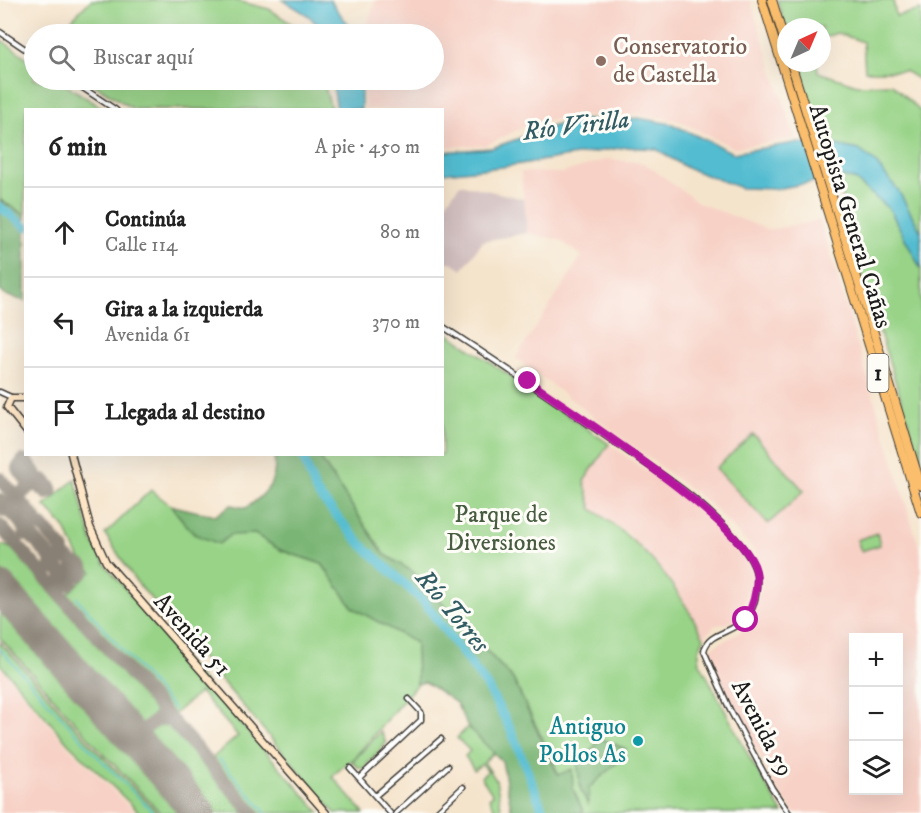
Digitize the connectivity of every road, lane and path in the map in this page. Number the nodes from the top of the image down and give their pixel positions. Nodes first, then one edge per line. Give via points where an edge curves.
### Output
1 (762, 0) edge
2 (772, 0) edge
3 (777, 18) edge
4 (0, 32) edge
5 (24, 48) edge
6 (793, 72) edge
7 (86, 90) edge
8 (113, 108) edge
9 (802, 113) junction
10 (839, 232) junction
11 (444, 327) edge
12 (0, 392) edge
13 (11, 398) junction
14 (24, 398) edge
15 (24, 429) edge
16 (71, 456) edge
17 (921, 486) edge
18 (921, 513) edge
19 (409, 699) dead end
20 (441, 739) dead end
21 (448, 766) dead end
22 (350, 768) dead end
23 (359, 778) junction
24 (463, 787) dead end
25 (375, 796) junction
26 (326, 813) edge
27 (390, 813) edge
28 (396, 813) edge
29 (435, 813) edge
30 (789, 813) edge

1 - 9 highway, Autopista General Cañas / 1
2 - 3 highway
4 - 5 street
6 - 9 highway, Autopista General Cañas / 1
7 - 8 street
9 - 10 highway, Autopista General Cañas / 1
10 - 17 highway, Autopista General Cañas / 1
10 - 18 highway, Autopista General Cañas / 1
11 - 30 street, Avenida 59 via 528,381 698,501 752,561 756,588 746,620 707,642 704,651 761,767
12 - 13 street
13 - 14 main road
13 - 15 main road via 9,413
16 - 26 main road, Avenida 51 via 90,527 106,562
19 - 23 street via 421,712 421,720
20 - 25 street
21 - 28 street
22 - 23 street
23 - 25 street
24 - 29 street
25 - 27 street

